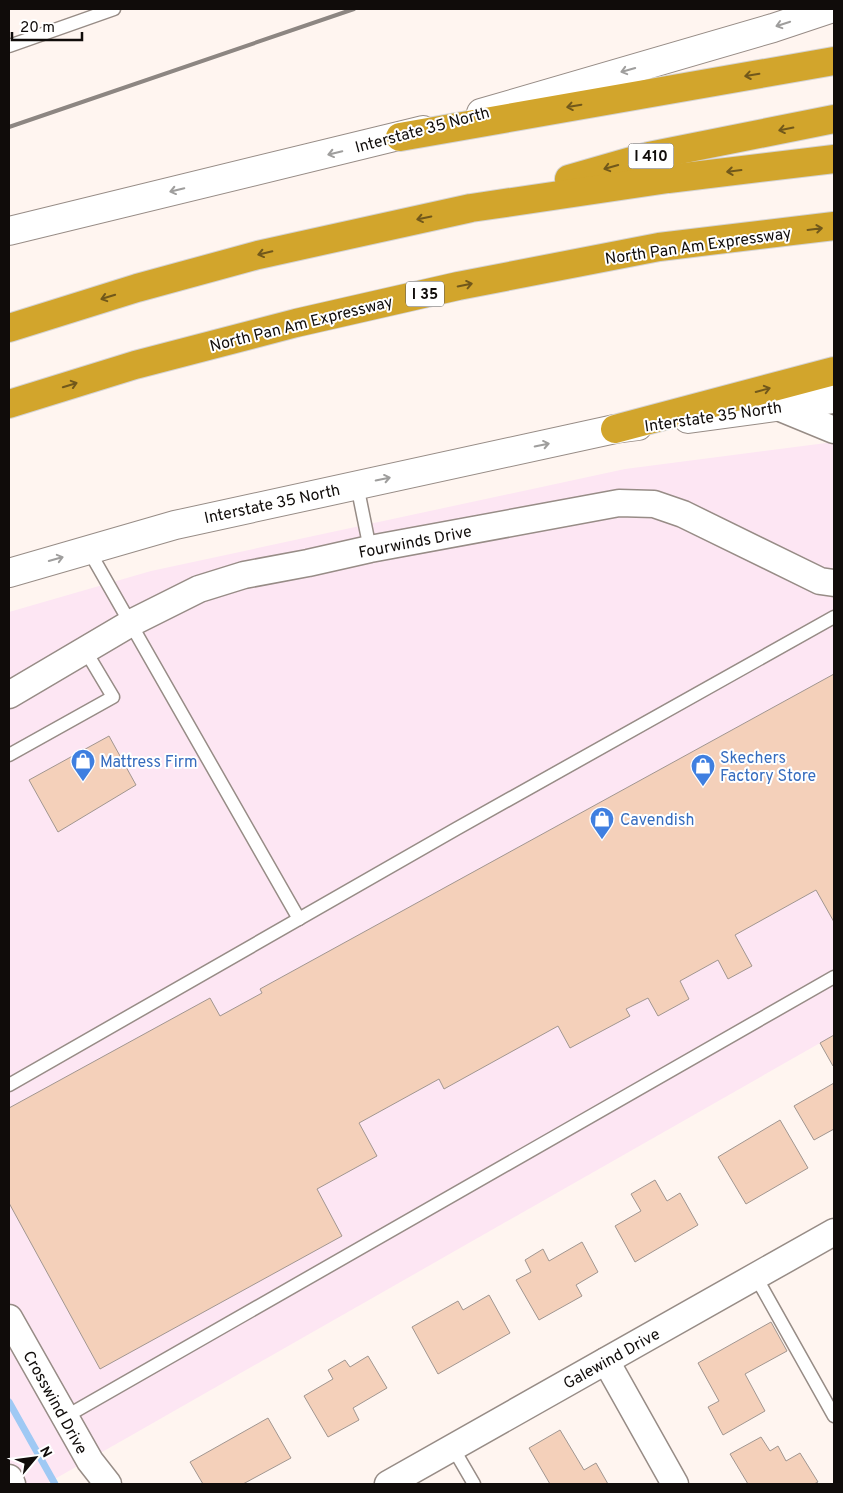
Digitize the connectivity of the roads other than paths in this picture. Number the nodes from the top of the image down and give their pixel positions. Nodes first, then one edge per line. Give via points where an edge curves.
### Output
1 (114, 9) edge
2 (830, 9) edge
3 (9, 46) edge
4 (834, 61) edge
5 (834, 119) edge
6 (400, 137) junction
7 (834, 159) edge
8 (471, 208) junction
9 (834, 226) edge
10 (9, 231) edge
11 (9, 328) edge
12 (834, 371) edge
13 (834, 399) edge
14 (9, 404) edge
15 (778, 407) junction
16 (615, 429) junction
17 (834, 430) edge
18 (357, 485) junction
19 (370, 549) junction
20 (88, 550) junction
21 (9, 573) edge
22 (834, 583) edge
23 (834, 617) edge
24 (131, 623) junction
25 (85, 650) junction
26 (9, 695) edge
27 (9, 755) edge
28 (299, 919) junction
29 (834, 977) edge
30 (9, 1085) edge
31 (834, 1232) edge
32 (756, 1277) junction
33 (9, 1318) edge
34 (606, 1362) junction
35 (834, 1416) edge
36 (65, 1417) junction
37 (453, 1448) junction
38 (9, 1478) edge
39 (12, 1484) edge
40 (108, 1484) edge
41 (388, 1484) edge
42 (474, 1484) edge
43 (675, 1484) edge

1 - 3 lane
2 -> 6 main road, Interstate 35 North
4 -> 6 highway
5 -> 8 highway, I 410 via 649,156
6 -> 10 main road, Interstate 35 North
7 -> 8 highway
8 -> 11 highway via 258,255
14 -> 9 highway, North Pan Am Expressway / I 35 via 134,365 458,286 659,247
16 -> 12 highway
13 - 15 main road, Interstate 35 North
15 - 16 main road, Interstate 35 North
15 - 17 street
18 -> 16 main road, Interstate 35 North
18 - 19 lane
18 - 20 main road, Interstate 35 North via 174,524
19 - 22 street, Fourwinds Drive via 619,503 654,504 684,514 820,581
19 - 24 street, Fourwinds Drive via 244,575 199,589
21 -> 20 main road, Interstate 35 North
20 - 24 lane
23 - 28 lane
24 - 25 street, Fourwinds Drive
24 - 28 lane
25 - 26 street, Fourwinds Drive
25 - 27 lane via 113,697
28 - 30 lane
29 - 36 lane
31 - 32 street, Galewind Drive
32 - 34 street, Galewind Drive
32 - 35 lane
33 - 36 street, Crosswind Drive
34 - 37 street, Galewind Drive
34 - 43 street
36 - 40 street, Crosswind Drive via 90,1461
37 - 41 street, Galewind Drive
37 - 42 lane
38 - 39 street

